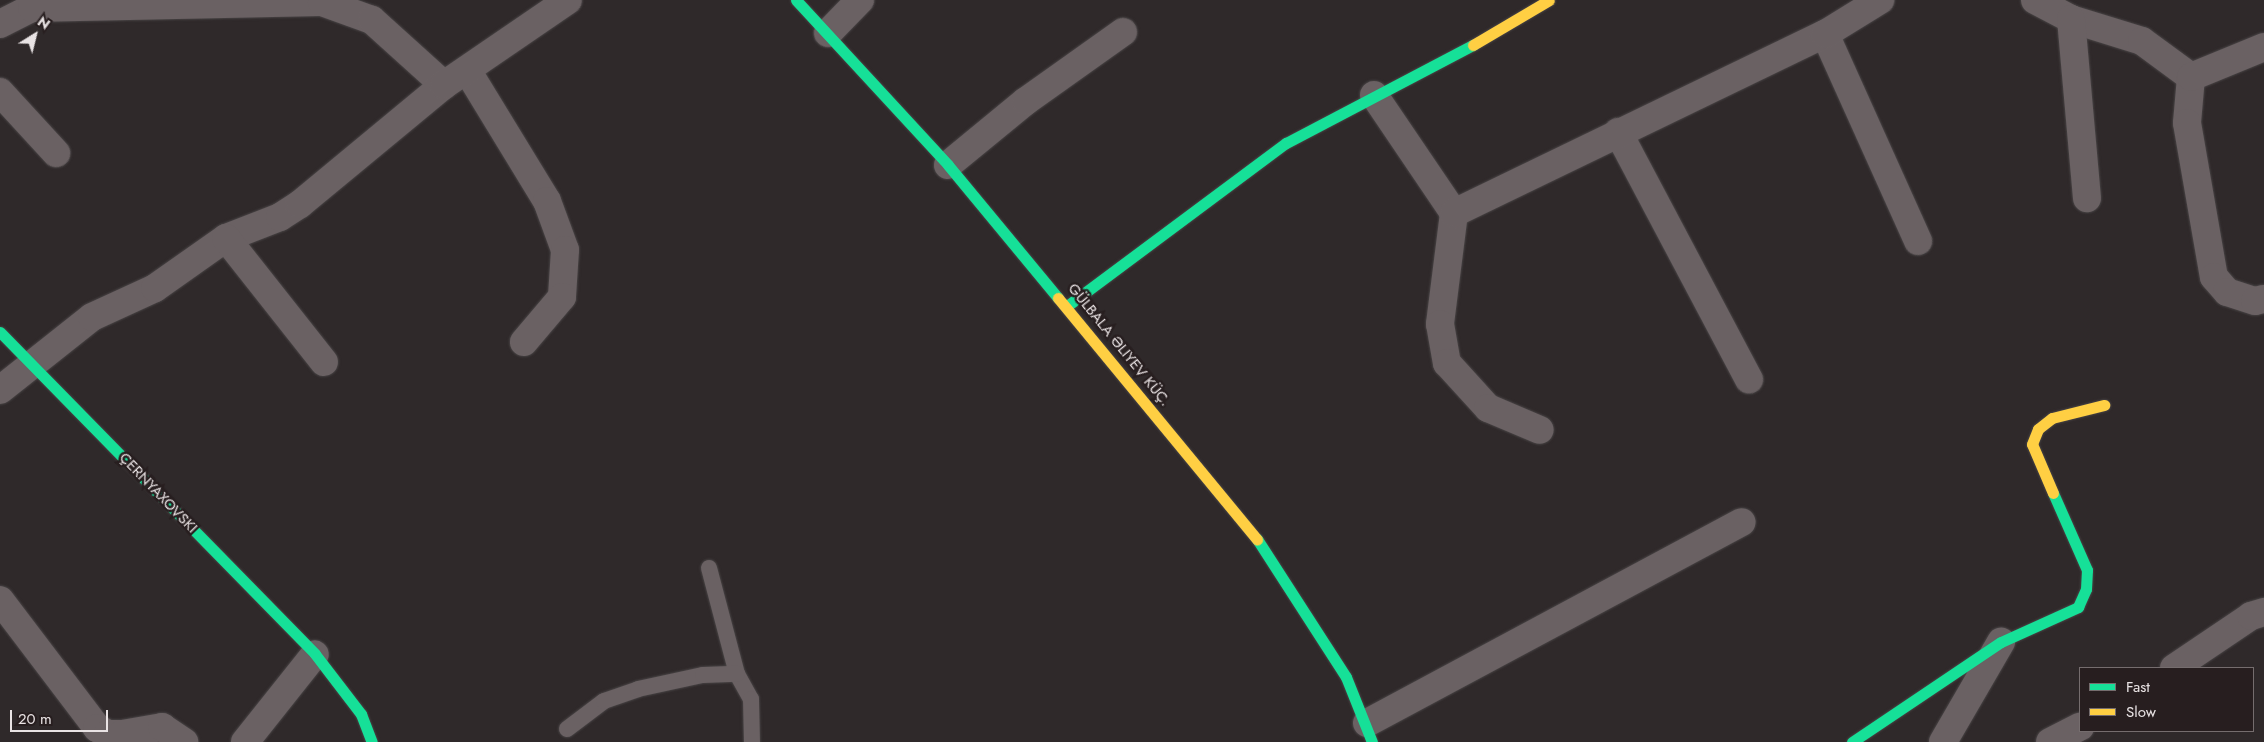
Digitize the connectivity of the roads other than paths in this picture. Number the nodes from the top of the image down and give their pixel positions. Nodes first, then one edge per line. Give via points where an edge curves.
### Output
1 (568, 0) edge
2 (796, 0) edge
3 (860, 0) edge
4 (1549, 0) edge
5 (1880, 0) edge
6 (2034, 0) edge
7 (2071, 19) junction
8 (0, 24) edge
9 (1123, 32) dead end
10 (828, 33) junction
11 (1825, 34) junction
12 (2264, 47) edge
13 (467, 70) junction
14 (2191, 77) junction
15 (444, 85) junction
16 (0, 92) edge
17 (1374, 95) junction
18 (1618, 132) junction
19 (56, 153) dead end
20 (948, 165) junction
21 (2087, 198) dead end
22 (1454, 213) junction
23 (226, 238) junction
24 (1918, 241) dead end
25 (2264, 299) edge
26 (1067, 306) junction
27 (0, 332) edge
28 (524, 342) dead end
29 (324, 362) dead end
30 (32, 364) junction
31 (1749, 379) dead end
32 (0, 390) edge
33 (2104, 405) dead end
34 (1540, 430) dead end
35 (1742, 522) dead end
36 (709, 568) dead end
37 (0, 600) edge
38 (2264, 612) edge
39 (2001, 642) junction
40 (315, 654) junction
41 (2175, 667) edge
42 (737, 674) junction
43 (2079, 728) edge
44 (567, 729) dead end
45 (1370, 733) edge
46 (184, 742) edge
47 (245, 742) edge
48 (372, 742) edge
49 (752, 742) edge
50 (1852, 742) edge
51 (1943, 742) edge
52 (2050, 742) edge

1 - 13 street
2 - 10 street, GÜLBALA ƏLIYEV KÜÇ.
3 - 10 street
4 - 17 street via 1502,30
5 - 11 street
6 - 7 street
7 - 14 street via 2142,41
7 - 21 street
8 - 15 street via 32,8 322,2 372,20
9 - 20 street via 1026,100
10 - 20 street, GÜLBALA ƏLIYEV KÜÇ.
11 - 18 street
11 - 24 street
12 - 14 street
13 - 15 street
13 - 28 street via 547,201 565,250 562,297
14 - 25 street via 2187,123 2214,277 2227,292 2255,300
15 - 23 street via 300,204 280,217
16 - 19 street
17 - 22 street
17 - 26 street via 1286,143
18 - 22 street
18 - 31 street
20 - 26 street, GÜLBALA ƏLIYEV KÜÇ.
22 - 34 street via 1440,324 1447,362 1488,408
23 - 29 street
23 - 30 street via 156,288 92,317
26 - 45 street, GÜLBALA ƏLIYEV KÜÇ. via 1253,532 1346,678
27 - 30 street, ÇERNYAXOVSKI
30 - 32 street
30 - 40 street, ÇERNYAXOVSKI
33 - 39 street via 2052,418 2038,429 2032,444 2087,570 2086,589 2078,606
35 - 45 street
36 - 42 lane
37 - 46 street via 98,728 108,734 122,734 162,727
38 - 41 street via 2251,616
39 - 50 street
39 - 51 street
40 - 47 street
40 - 48 street, ÇERNYAXOVSKI via 361,714
42 - 44 lane via 703,676 638,689 604,701
42 - 49 lane via 751,699
43 - 52 street

